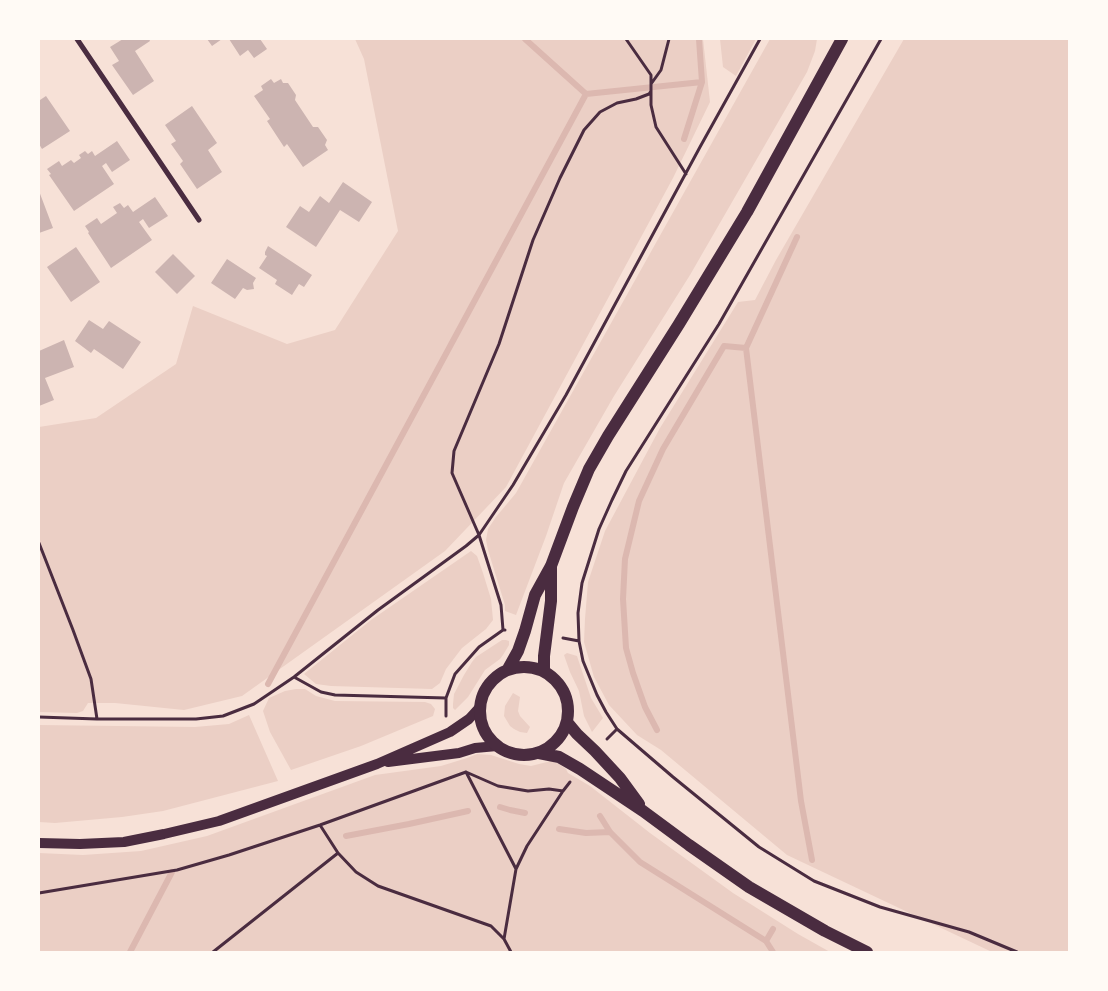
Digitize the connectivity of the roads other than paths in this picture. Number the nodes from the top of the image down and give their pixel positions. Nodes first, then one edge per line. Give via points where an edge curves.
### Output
1 (77, 39) edge
2 (842, 39) edge
3 (199, 220) dead end
4 (551, 566) junction
5 (508, 669) junction
6 (544, 671) junction
7 (480, 708) junction
8 (567, 722) junction
9 (497, 746) junction
10 (539, 753) junction
11 (377, 764) junction
12 (643, 811) junction
13 (39, 843) edge
14 (866, 952) edge

1 - 3 street
2 - 4 main road via 747,212 589,469
4 - 5 main road via 535,595 518,651
4 - 6 main road
5 - 6 main road via 523,666
5 - 7 main road via 488,684
6 - 8 main road via 564,691
7 - 9 main road via 482,726
7 - 11 main road via 450,732
8 - 10 main road via 560,737
8 - 12 main road via 620,778
9 - 10 main road via 513,754
9 - 11 main road
10 - 12 main road via 559,757
11 - 13 main road via 219,821 164,834 124,842
12 - 14 main road via 749,887

